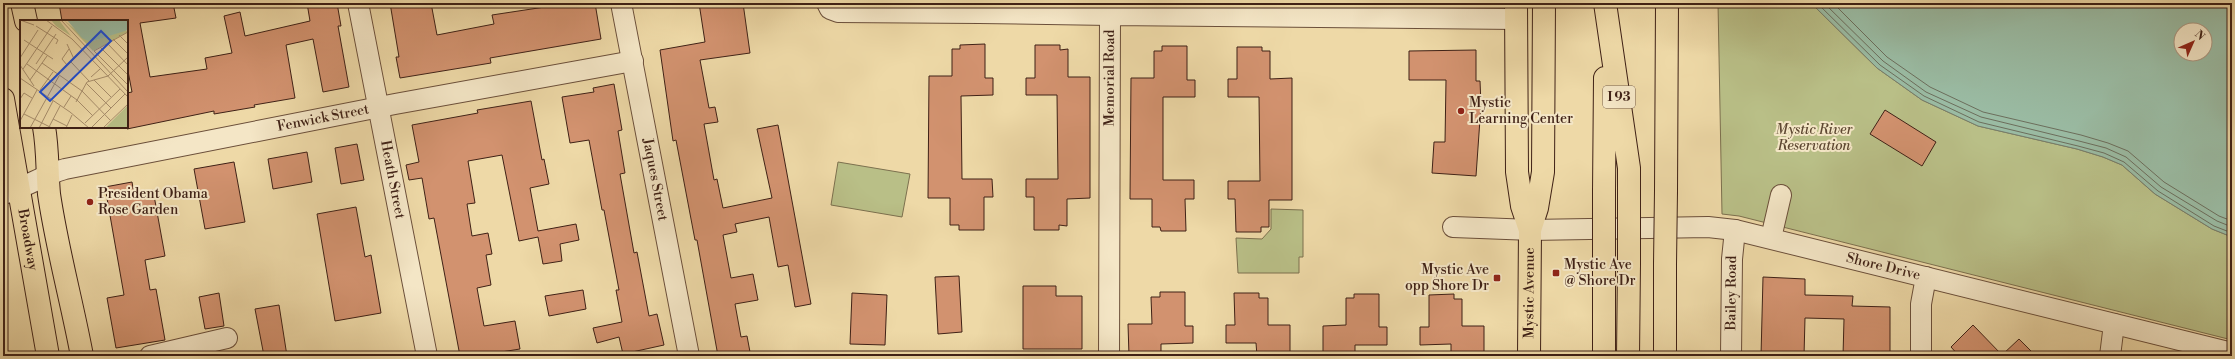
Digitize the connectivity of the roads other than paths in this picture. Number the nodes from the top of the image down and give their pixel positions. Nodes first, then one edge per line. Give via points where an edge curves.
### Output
1 (22, 3) edge
2 (358, 3) edge
3 (621, 3) edge
4 (827, 3) edge
5 (1544, 3) edge
6 (1605, 3) edge
7 (1667, 3) edge
8 (979, 8) edge
9 (1231, 10) edge
10 (1516, 11) edge
11 (1110, 15) junction
12 (26, 20) edge
13 (633, 61) junction
14 (3, 99) edge
15 (378, 107) junction
16 (44, 128) edge
17 (48, 173) junction
18 (11, 192) edge
19 (1781, 195) dead end
20 (1453, 227) dead end
21 (1530, 230) junction
22 (1735, 230) junction
23 (1771, 238) junction
24 (1926, 277) junction
25 (2114, 324) junction
26 (227, 338) dead end
27 (2232, 353) edge
28 (48, 356) edge
29 (82, 356) edge
30 (150, 356) edge
31 (427, 356) edge
32 (689, 356) edge
33 (1109, 356) edge
34 (1529, 356) edge
35 (1604, 356) edge
36 (1628, 356) edge
37 (1665, 356) edge
38 (1731, 356) edge
39 (1921, 356) edge
40 (2110, 356) edge

1 - 12 main road
2 - 15 street, Heath Street
3 - 13 street, Jaques Street
4 - 8 street via 830,9 838,12
5 - 21 main road, Mystic Avenue via 1543,172 1537,208
6 - 35 main road, I 93, bridge
6 - 36 main road, I 93, bridge via 1629,168
7 - 37 main road, bridge
8 - 11 street
9 - 10 street, Memorial Road via 1339,17
9 - 11 street, Memorial Road
10 - 21 main road, Mystic Avenue via 1517,172 1522,206
11 - 33 street, Memorial Road
13 - 15 street, Fenwick Street
13 - 32 street, Jaques Street
14 - 18 main road, Broadway
15 - 17 street, Fenwick Street
15 - 31 street, Heath Street
16 - 17 main road
17 - 18 street, Fenwick Street
17 - 29 main road via 62,269 76,320
18 - 28 main road, Broadway
19 - 23 street
20 - 21 street, Shore Drive
21 - 22 street, Shore Drive via 1695,227
21 - 34 main road, Mystic Avenue
22 - 23 street, Shore Drive
22 - 38 street, Bailey Road via 1732,258
23 - 24 street, Shore Drive
24 - 25 street, Shore Drive
24 - 39 street via 1921,304
25 - 27 street, Shore Drive
25 - 40 street
26 - 30 street

